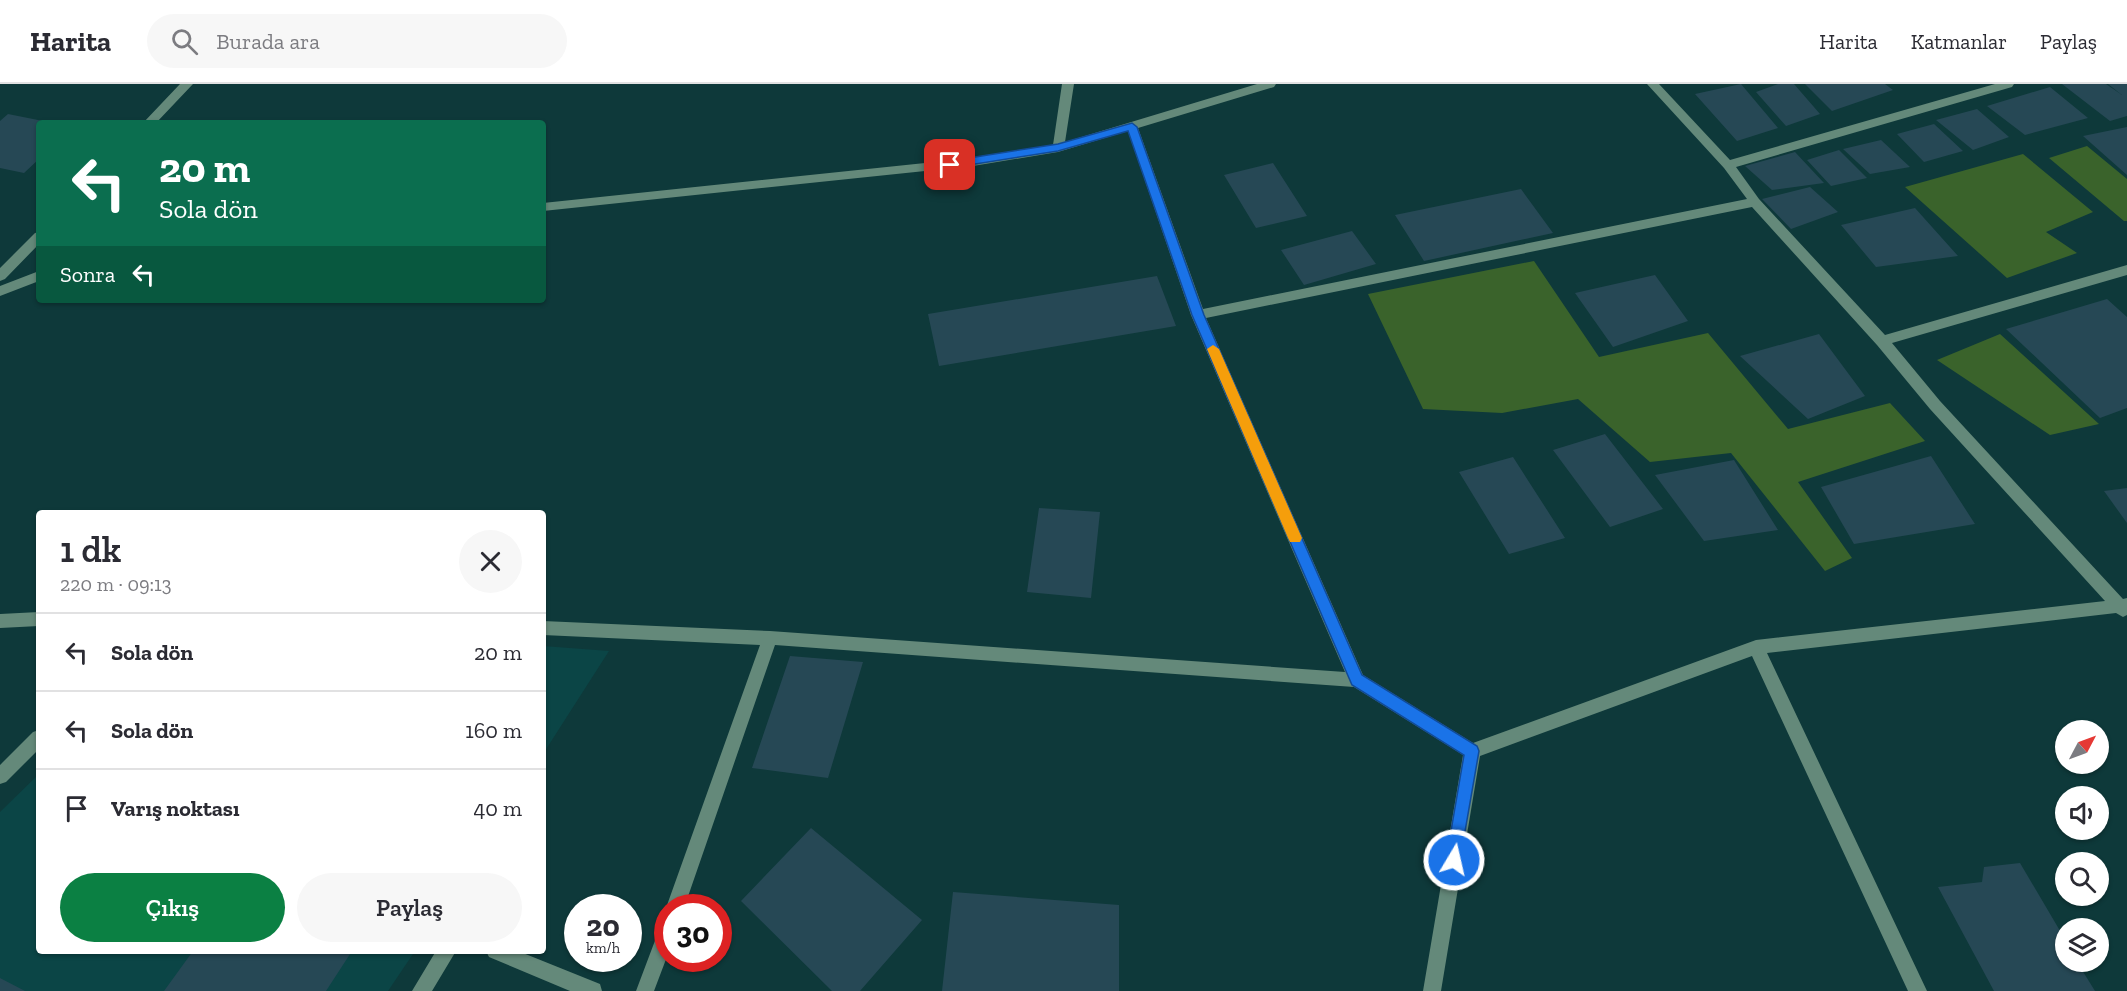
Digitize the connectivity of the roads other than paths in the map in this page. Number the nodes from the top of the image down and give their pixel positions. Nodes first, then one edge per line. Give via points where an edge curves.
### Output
1 (187, 84) edge
2 (1068, 84) edge
3 (1270, 84) edge
4 (1653, 84) edge
5 (2008, 84) edge
6 (152, 120) edge
7 (1132, 127) junction
8 (1058, 148) junction
9 (1728, 165) junction
10 (1755, 202) junction
11 (546, 207) edge
12 (36, 239) edge
13 (2127, 270) edge
14 (0, 276) edge
15 (36, 277) edge
16 (0, 291) edge
17 (1198, 315) junction
18 (1882, 340) junction
19 (2125, 608) edge
20 (36, 619) edge
21 (0, 621) edge
22 (546, 628) edge
23 (770, 638) junction
24 (1756, 647) junction
25 (1357, 680) junction
26 (36, 741) edge
27 (1472, 751) junction
28 (0, 776) edge
29 (680, 894) edge
30 (445, 954) edge
31 (502, 954) edge
32 (654, 966) edge
33 (422, 991) edge
34 (593, 991) edge
35 (645, 991) edge
36 (1432, 991) edge
37 (1918, 991) edge

1 - 6 street
2 - 8 street
3 - 7 street
4 - 9 street
5 - 9 street
7 - 8 street
7 - 17 street
8 - 11 street via 973,162
9 - 10 street
10 - 17 street
10 - 18 street
12 - 14 street
13 - 18 street
15 - 16 street
17 - 25 street
18 - 19 street via 1935,405
19 - 24 street
20 - 21 street
22 - 23 street
23 - 25 street
23 - 29 street
24 - 27 street
24 - 37 street
25 - 27 street
26 - 28 street
27 - 36 street
30 - 33 street
31 - 34 street
32 - 35 street

